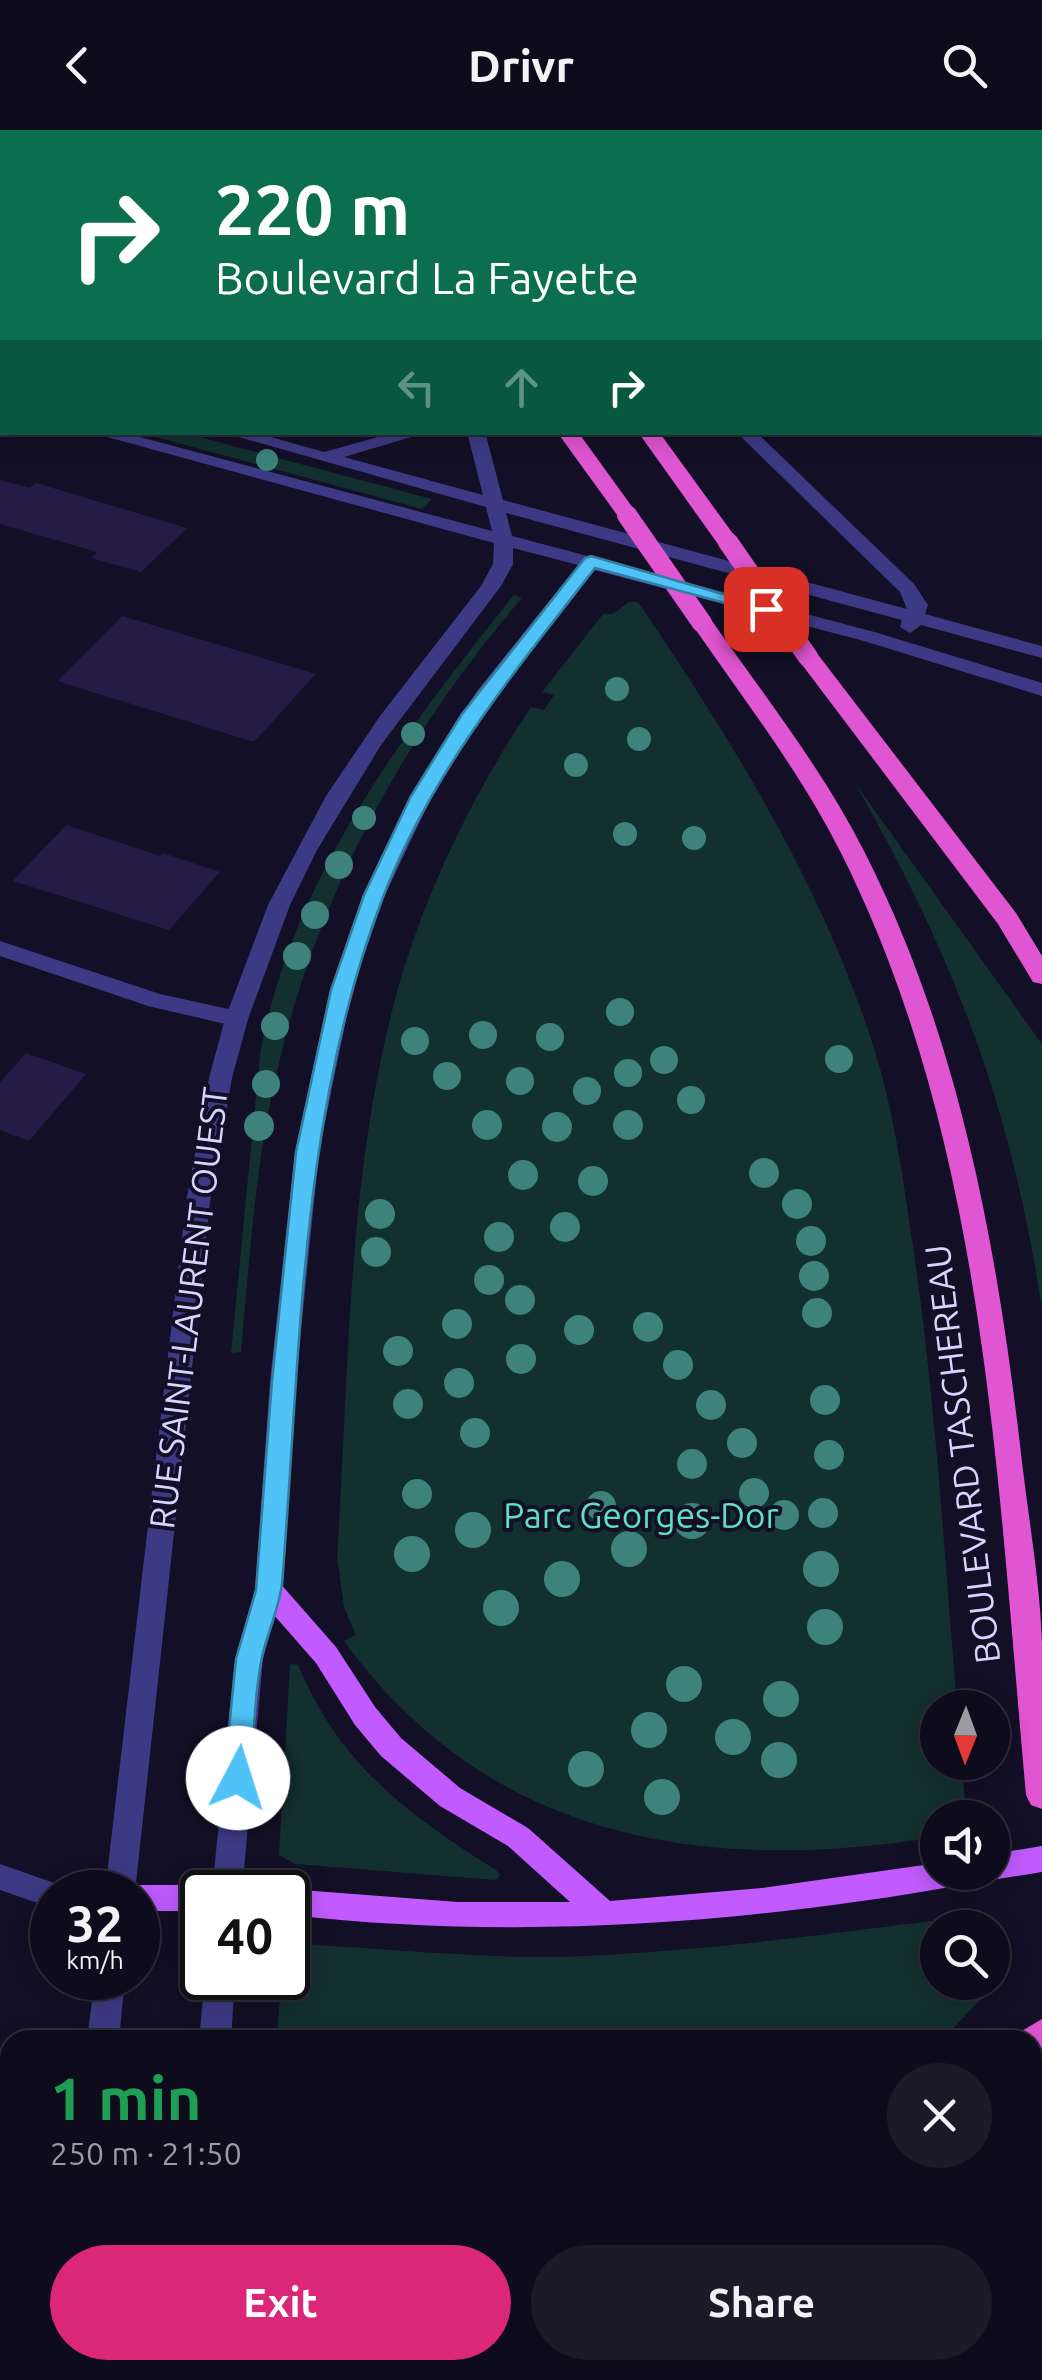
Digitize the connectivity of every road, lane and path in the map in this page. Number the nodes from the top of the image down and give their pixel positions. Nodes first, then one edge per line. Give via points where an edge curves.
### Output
1 (109, 435) edge
2 (241, 435) edge
3 (407, 435) edge
4 (477, 435) edge
5 (569, 435) edge
6 (650, 435) edge
7 (748, 435) edge
8 (322, 457) junction
9 (493, 502) junction
10 (572, 524) junction
11 (504, 541) junction
12 (591, 562) junction
13 (916, 618) junction
14 (898, 645) junction
15 (1042, 652) edge
16 (1042, 690) edge
17 (1008, 920) junction
18 (0, 948) edge
19 (1042, 955) edge
20 (1042, 976) edge
21 (234, 1018) junction
22 (268, 1590) junction
23 (1042, 1791) edge
24 (1042, 1858) edge
25 (1010, 1864) edge
26 (122, 1870) edge
27 (228, 1870) edge
28 (0, 1877) edge
29 (920, 1878) edge
30 (30, 1887) edge
31 (310, 1904) edge
32 (604, 1914) junction
33 (108, 2000) edge
34 (218, 2000) edge
35 (104, 2030) edge
36 (215, 2030) edge

1 - 11 street
2 - 8 street
3 - 8 street
4 - 9 street
5 - 23 highway, BOULEVARD TASCHEREAU, bridge via 811,780 888,930 942,1082 986,1285
6 - 17 highway, bridge
7 - 13 street via 907,588 918,605
8 - 9 street
9 - 10 street
9 - 11 street
10 - 12 street
10 - 13 street
11 - 12 street
11 - 21 street, RUE SAINT-LAURENT OUEST via 497,576 389,718 324,819 279,906
12 - 14 street
12 - 22 street via 453,742 398,842 356,940 307,1152
13 - 14 street
13 - 15 street
14 - 16 street
17 - 19 highway
17 - 20 highway
18 - 21 street via 156,1001
21 - 26 street, RUE SAINT-LAURENT OUEST via 202,1166
22 - 27 street via 249,1659
22 - 32 main road via 391,1747 450,1797 518,1837
24 - 25 main road
28 - 30 street
29 - 32 main road via 759,1902
31 - 32 main road via 490,1916
33 - 35 street
34 - 36 street

